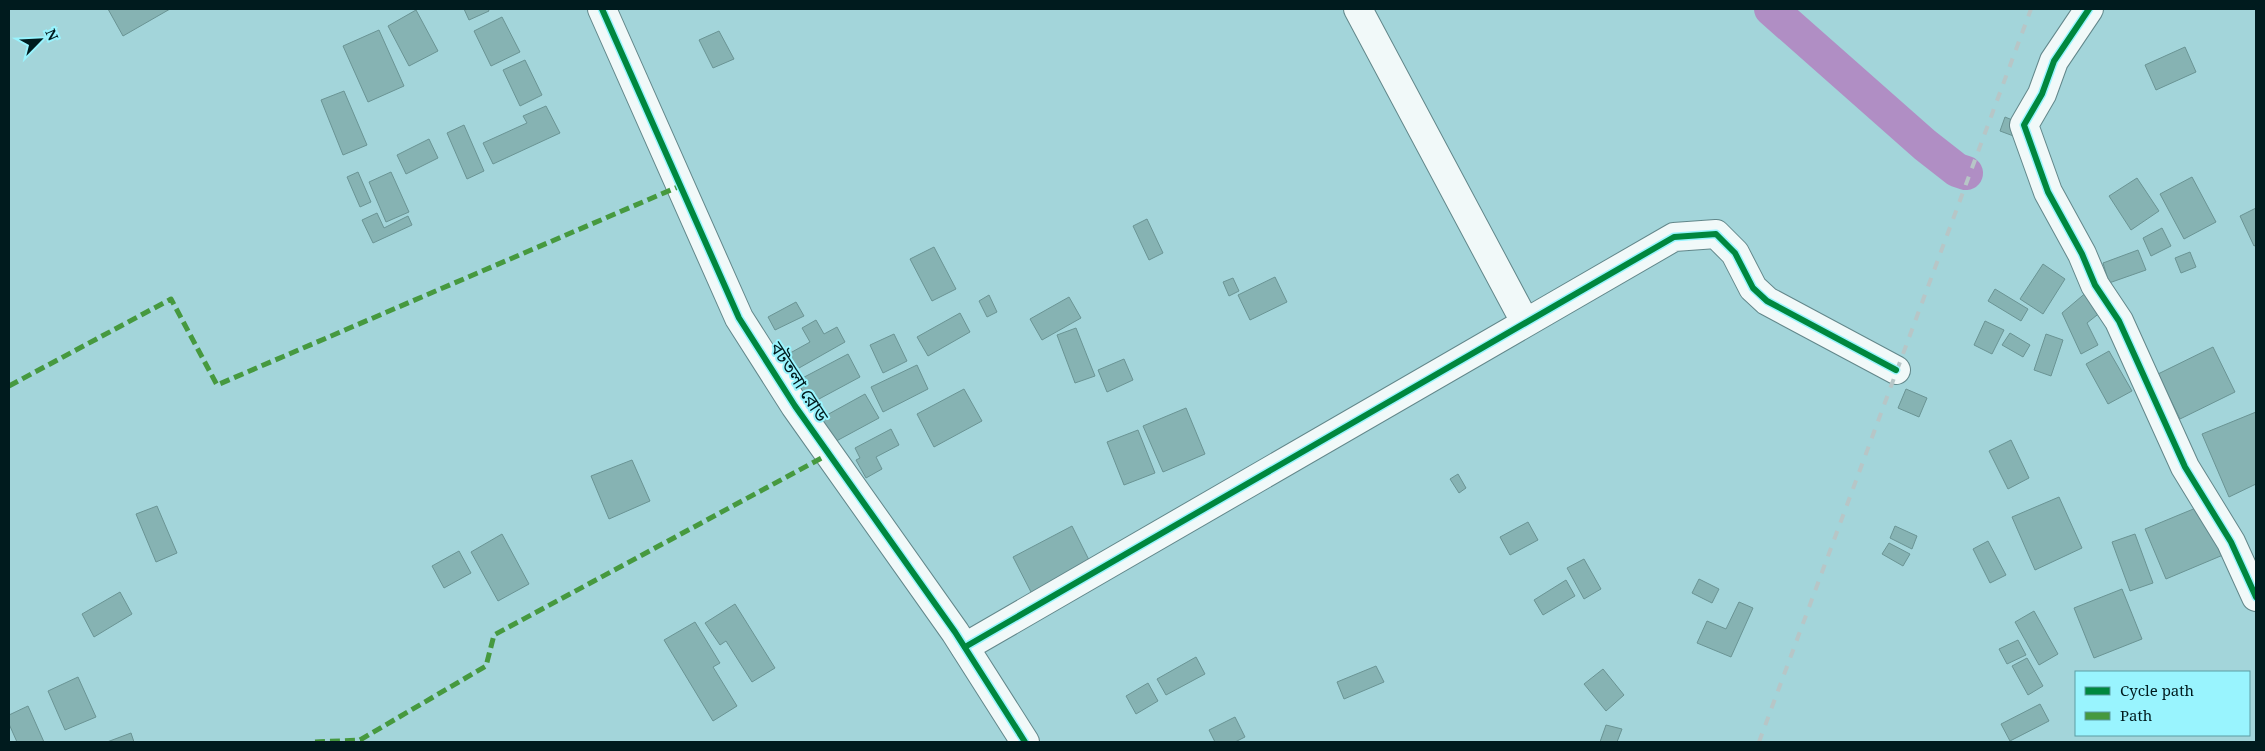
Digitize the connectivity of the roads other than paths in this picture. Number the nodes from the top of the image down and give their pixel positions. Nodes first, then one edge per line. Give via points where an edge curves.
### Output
1 (602, 9) edge
2 (1358, 9) edge
3 (2089, 9) edge
4 (1525, 322) junction
5 (1896, 370) dead end
6 (2256, 597) edge
7 (966, 647) junction
8 (1025, 742) edge

1 - 7 street, বটতলা রোড via 739,318 795,406
2 - 4 street
3 - 6 street via 2054,61 2042,94 2024,124 2048,192 2095,285 2119,321 2185,467 2232,542
4 - 5 street via 1674,237 1716,234 1736,253 1753,288 1767,301
4 - 7 street
7 - 8 street, বটতলা রোড

